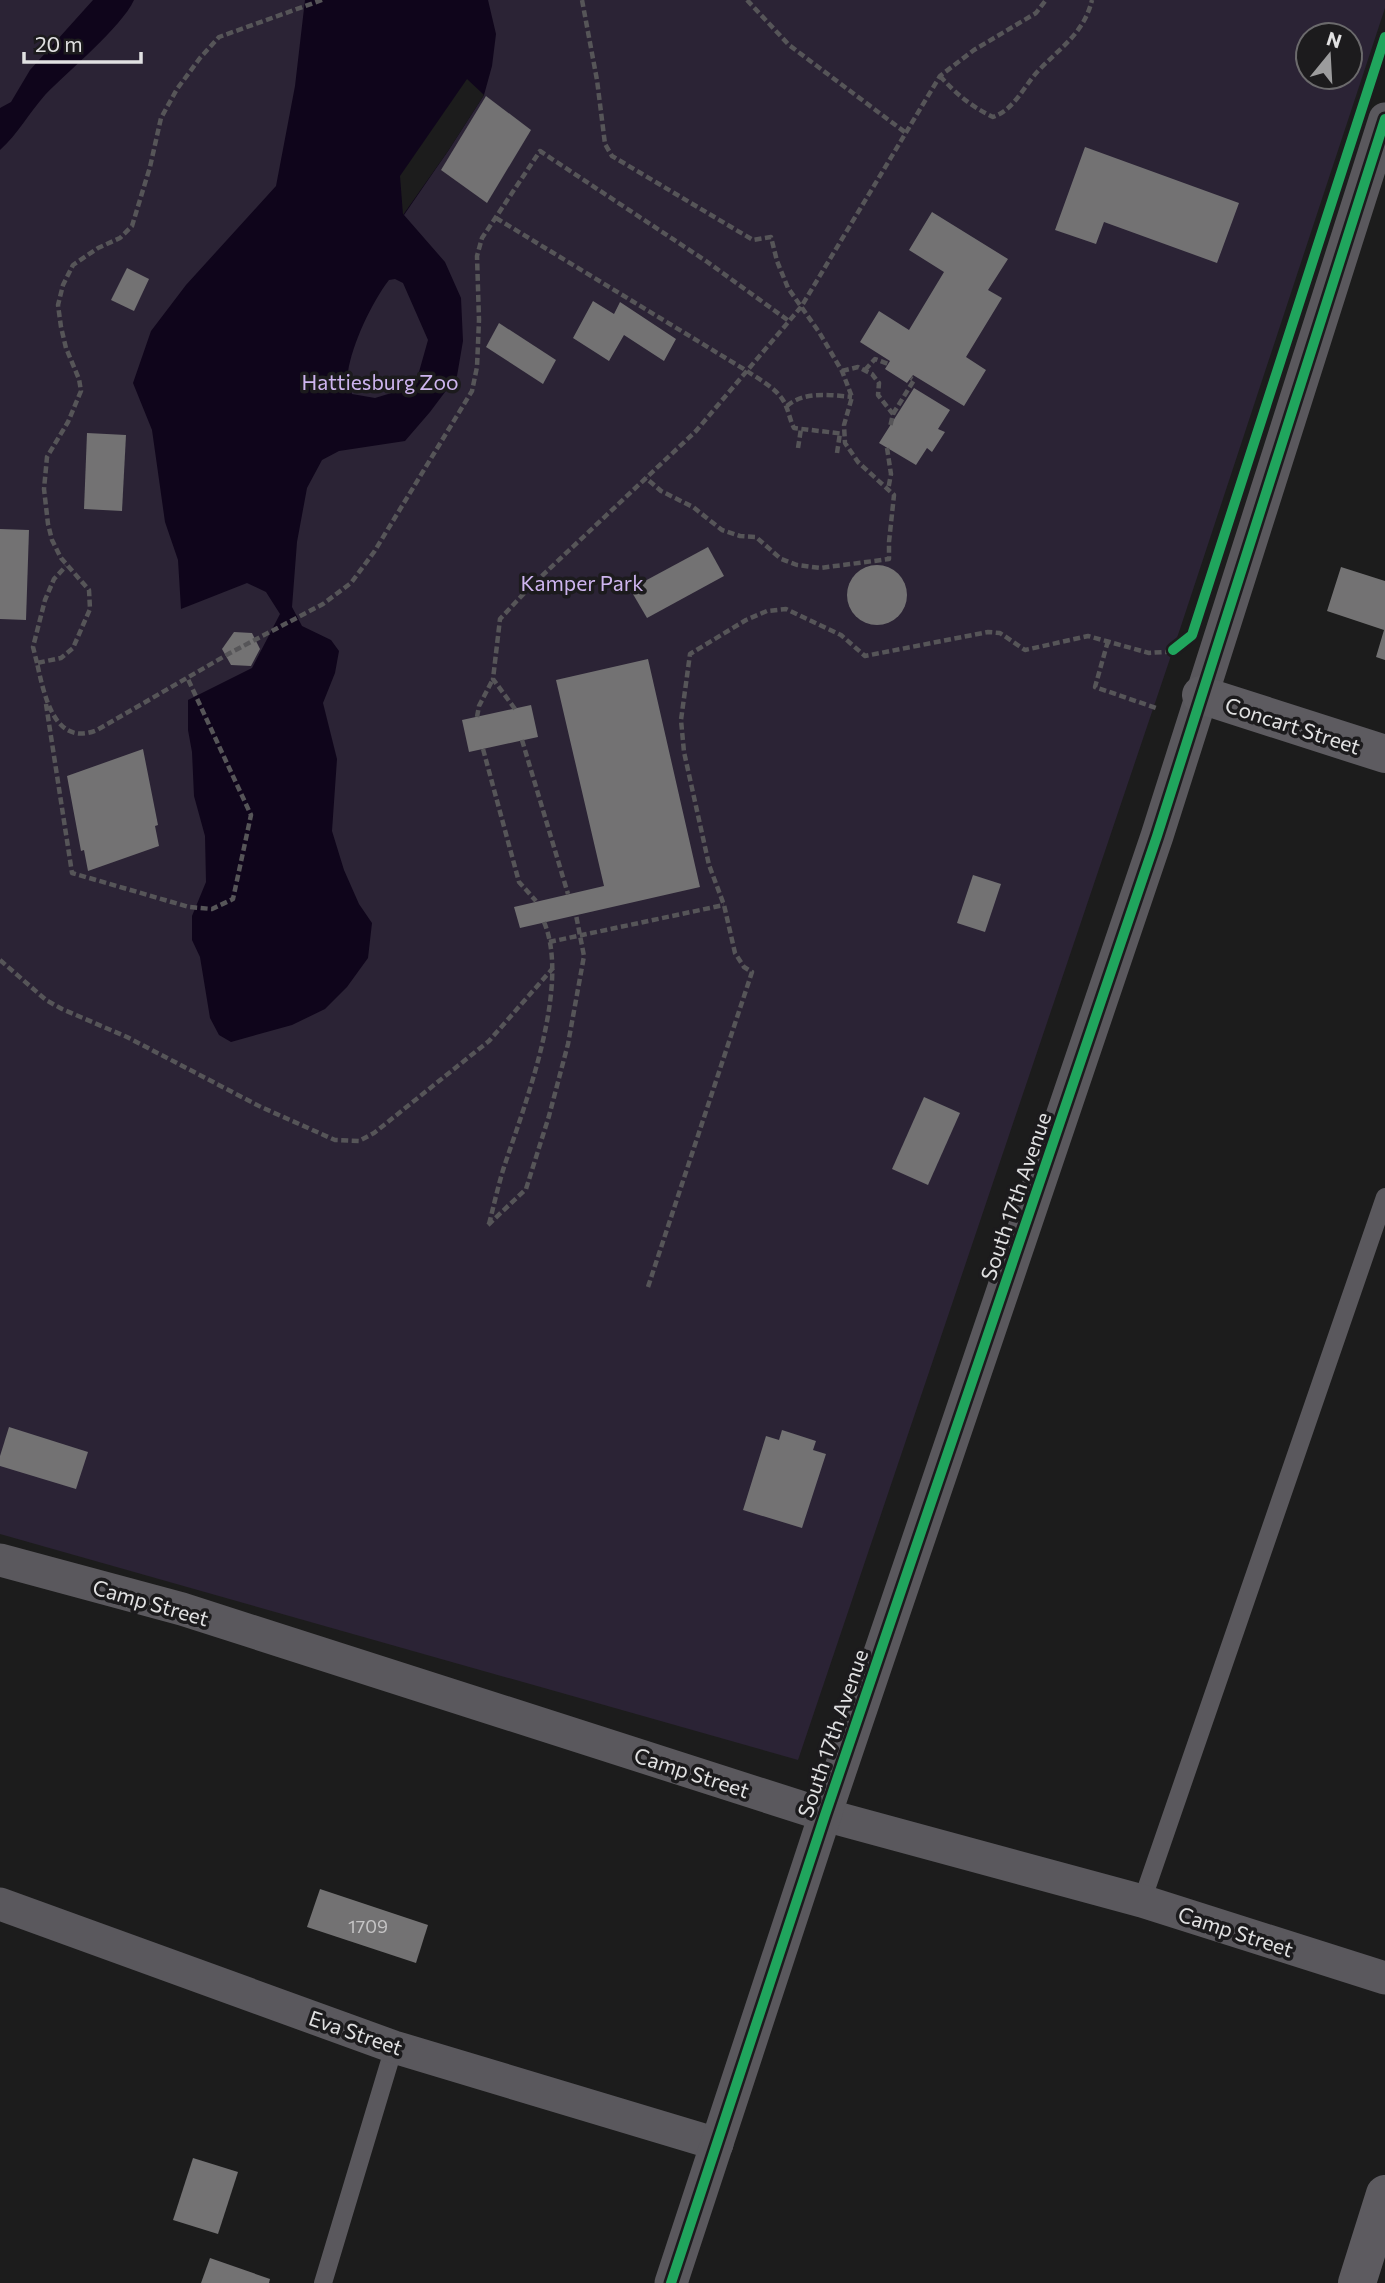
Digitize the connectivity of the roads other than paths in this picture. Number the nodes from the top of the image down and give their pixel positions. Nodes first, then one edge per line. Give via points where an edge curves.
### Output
1 (1385, 119) edge
2 (1201, 695) junction
3 (1385, 754) edge
4 (1385, 1197) edge
5 (0, 1560) edge
6 (825, 1815) junction
7 (1142, 1901) junction
8 (0, 1904) edge
9 (1385, 1978) edge
10 (394, 2046) junction
11 (717, 2144) junction
12 (1385, 2194) edge
13 (323, 2283) edge
14 (671, 2283) edge
15 (1357, 2283) edge

1 - 2 street, South 17th Avenue
2 - 3 street, Concart Street
2 - 6 street, South 17th Avenue
4 - 7 lane
5 - 6 street, Camp Street via 182,1609
6 - 7 street, Camp Street
6 - 11 street, South 17th Avenue
7 - 9 street, Camp Street
8 - 10 street, Eva Street
10 - 11 street, Eva Street
10 - 13 lane
11 - 14 street, South 17th Avenue
12 - 15 street

